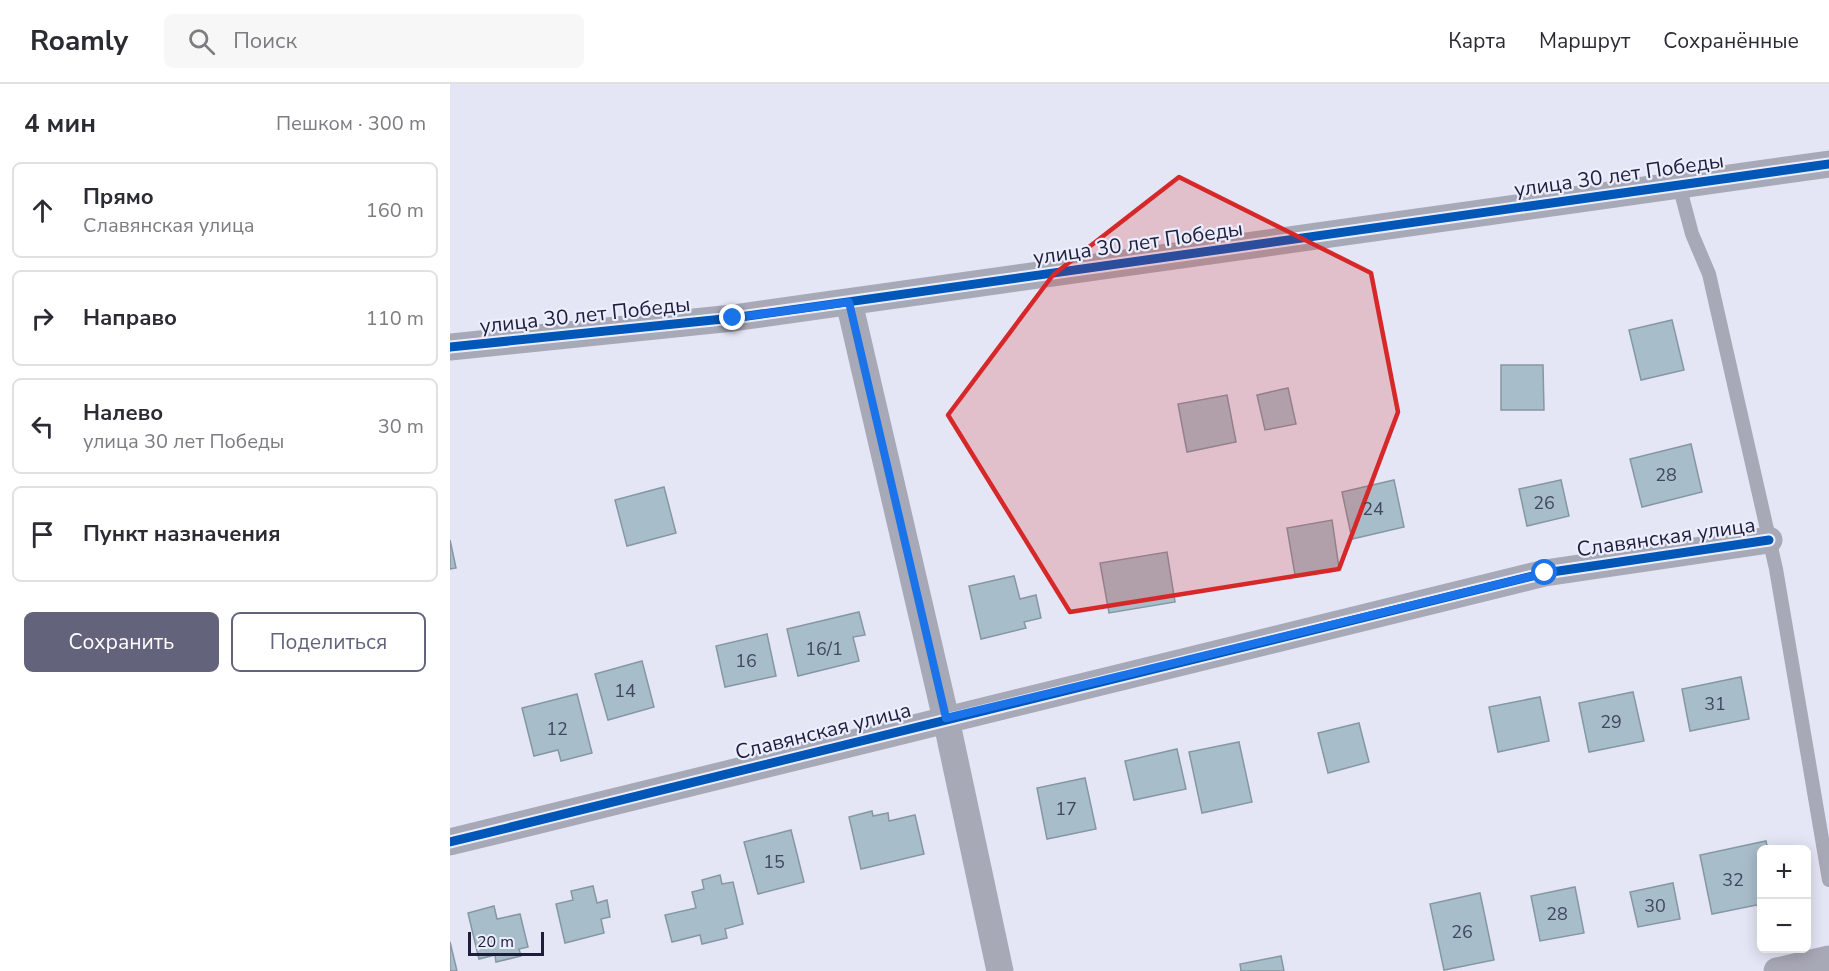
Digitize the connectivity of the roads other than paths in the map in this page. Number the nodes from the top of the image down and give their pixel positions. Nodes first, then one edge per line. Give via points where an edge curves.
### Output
1 (1829, 164) edge
2 (1679, 185) junction
3 (849, 302) junction
4 (450, 347) edge
5 (1769, 540) junction
6 (946, 718) junction
7 (450, 842) edge
8 (1829, 880) edge
9 (1829, 960) edge
10 (1000, 971) edge
11 (1777, 971) edge

1 - 2 street, улица 30 лет Победы
2 - 3 street, улица 30 лет Победы
2 - 5 lane via 1692,234 1709,274
3 - 4 street, улица 30 лет Победы
3 - 6 street
5 - 6 street, Славянская улица via 1545,573
5 - 8 lane
6 - 7 street, Славянская улица
6 - 10 street
9 - 11 street

